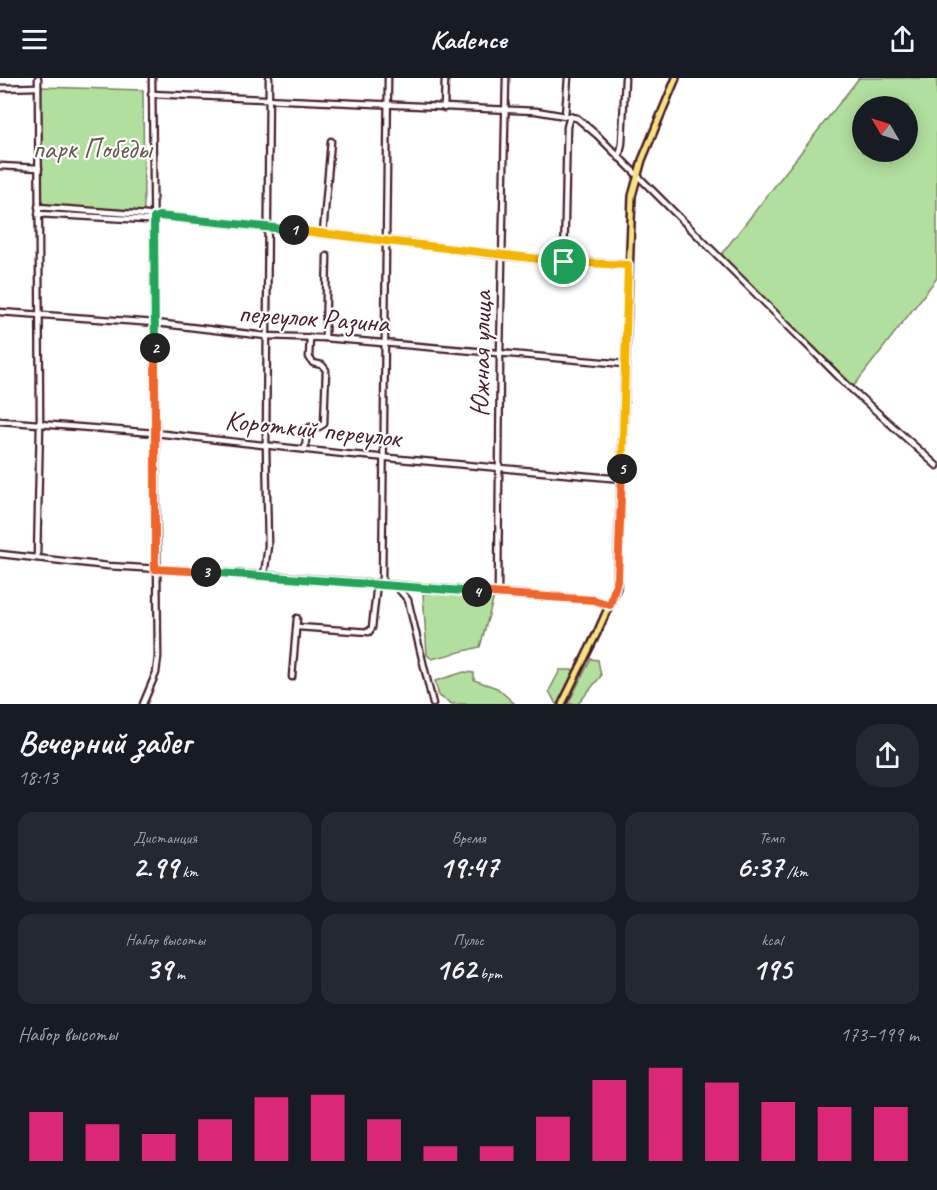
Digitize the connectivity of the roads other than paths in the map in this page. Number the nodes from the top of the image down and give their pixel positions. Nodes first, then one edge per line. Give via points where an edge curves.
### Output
1 (38, 78) edge
2 (152, 78) edge
3 (269, 78) edge
4 (388, 78) edge
5 (445, 78) edge
6 (506, 78) edge
7 (568, 78) edge
8 (625, 78) edge
9 (676, 78) edge
10 (38, 87) junction
11 (0, 88) edge
12 (151, 94) junction
13 (269, 99) junction
14 (388, 105) junction
15 (444, 108) junction
16 (505, 110) junction
17 (567, 116) junction
18 (331, 141) dead end
19 (619, 158) junction
20 (0, 166) edge
21 (39, 168) junction
22 (637, 175) junction
23 (38, 207) junction
24 (38, 214) junction
25 (154, 218) junction
26 (269, 228) junction
27 (323, 233) junction
28 (386, 242) junction
29 (327, 256) dead end
30 (503, 256) junction
31 (564, 262) junction
32 (628, 265) junction
33 (0, 312) edge
34 (39, 315) junction
35 (156, 323) junction
36 (266, 336) junction
37 (310, 337) junction
38 (325, 338) junction
39 (385, 344) junction
40 (500, 354) junction
41 (625, 364) junction
42 (0, 421) edge
43 (40, 424) junction
44 (155, 433) junction
45 (266, 444) junction
46 (304, 448) junction
47 (384, 457) junction
48 (937, 466) edge
49 (500, 468) junction
50 (622, 479) junction
51 (0, 554) edge
52 (38, 558) junction
53 (155, 569) junction
54 (264, 575) junction
55 (379, 584) junction
56 (396, 586) junction
57 (498, 594) junction
58 (610, 605) junction
59 (297, 618) dead end
60 (298, 627) junction
61 (292, 678) dead end
62 (143, 704) edge
63 (433, 704) edge
64 (562, 704) edge

1 - 10 street
2 - 12 street
3 - 13 street
4 - 14 street
5 - 15 street
6 - 16 street, Южная улица
7 - 17 street
8 - 19 street
9 - 22 main road
10 - 11 street
10 - 21 street
12 - 13 street
12 - 25 street
13 - 14 street
13 - 26 street
14 - 15 street
14 - 28 street
15 - 16 street
16 - 17 street
16 - 30 street, Южная улица
17 - 19 street via 587,124
17 - 31 street
18 - 27 street
19 - 22 street
20 - 21 street
21 - 23 street
22 - 32 main road
22 - 48 street via 868,406
23 - 24 street
23 - 25 street
24 - 25 street
24 - 34 street
25 - 26 street
25 - 35 street
26 - 27 street
26 - 36 street
27 - 28 street
28 - 30 street
28 - 39 street
29 - 38 street
30 - 31 street
30 - 40 street, Южная улица
31 - 32 street
32 - 41 main road
33 - 34 street, переулок Разина
34 - 35 street, переулок Разина
34 - 43 street
35 - 36 street, переулок Разина
35 - 44 street
36 - 37 street, переулок Разина
36 - 45 street
37 - 38 street, переулок Разина
37 - 46 street via 309,357 326,370 324,424 310,428
38 - 39 street, переулок Разина
39 - 40 street, переулок Разина
39 - 47 street
40 - 41 street, переулок Разина
40 - 49 street, Южная улица
41 - 50 main road
42 - 43 street, Короткий переулок
43 - 44 street, Короткий переулок
43 - 52 street
44 - 45 street, Короткий переулок
44 - 53 street
45 - 46 street, Короткий переулок
45 - 54 street via 268,546
46 - 47 street, Короткий переулок
47 - 49 street, Короткий переулок
47 - 55 street
49 - 50 street, Короткий переулок
49 - 57 street, Южная улица
50 - 58 main road via 618,578
51 - 52 street
52 - 53 street
53 - 54 street
53 - 62 street via 157,665
54 - 55 street
55 - 56 street
55 - 60 street via 369,632
56 - 57 street
56 - 63 street via 408,600
57 - 58 street via 587,599
58 - 64 main road
59 - 60 street
60 - 61 street

